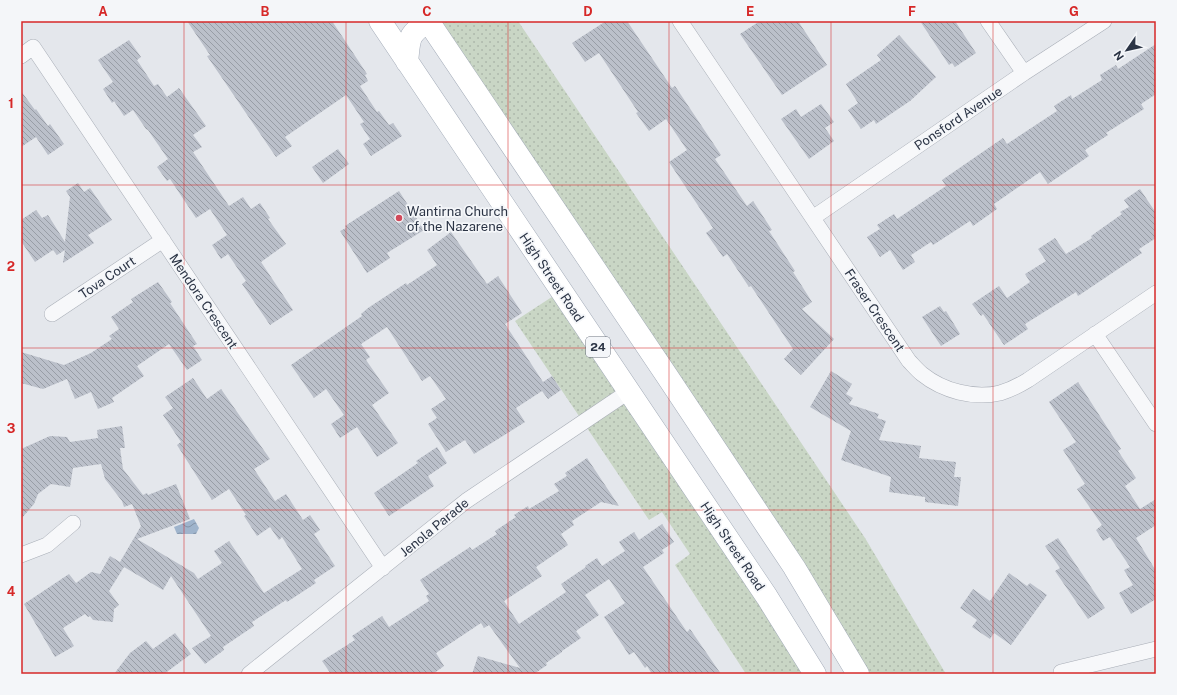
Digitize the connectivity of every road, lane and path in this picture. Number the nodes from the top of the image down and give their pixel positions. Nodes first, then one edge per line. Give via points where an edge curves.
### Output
1 (380, 21) edge
2 (428, 21) edge
3 (680, 21) edge
4 (988, 21) edge
5 (1104, 21) edge
6 (21, 56) edge
7 (408, 62) junction
8 (1024, 73) junction
9 (814, 217) junction
10 (163, 240) junction
11 (1156, 293) edge
12 (52, 314) dead end
13 (1095, 334) junction
14 (628, 392) junction
15 (1156, 424) edge
16 (73, 523) dead end
17 (21, 555) edge
18 (383, 568) junction
19 (1156, 649) edge
20 (1061, 672) dead end
21 (249, 674) edge
22 (816, 674) edge
23 (858, 674) edge

1 - 7 main road, High Street Road / 24
2 - 7 main road via 411,35
2 - 23 main road via 794,567
3 - 9 street, Fraser Crescent
4 - 8 street
5 - 8 street, Ponsford Avenue
6 - 10 street, Mendora Crescent via 33,47
7 - 14 main road, High Street Road / 24
8 - 9 street, Ponsford Avenue
9 - 13 street, Fraser Crescent via 909,360 921,374 937,385 967,394 1000,393 1028,380
10 - 12 street, Tova Court
10 - 18 street, Mendora Crescent
11 - 13 street, Fraser Crescent
13 - 15 street
14 - 18 street, Jenola Parade via 486,487
14 - 22 main road, High Street Road / 24 via 767,596
16 - 17 street via 47,545
18 - 21 street, Jenola Parade
19 - 20 street

